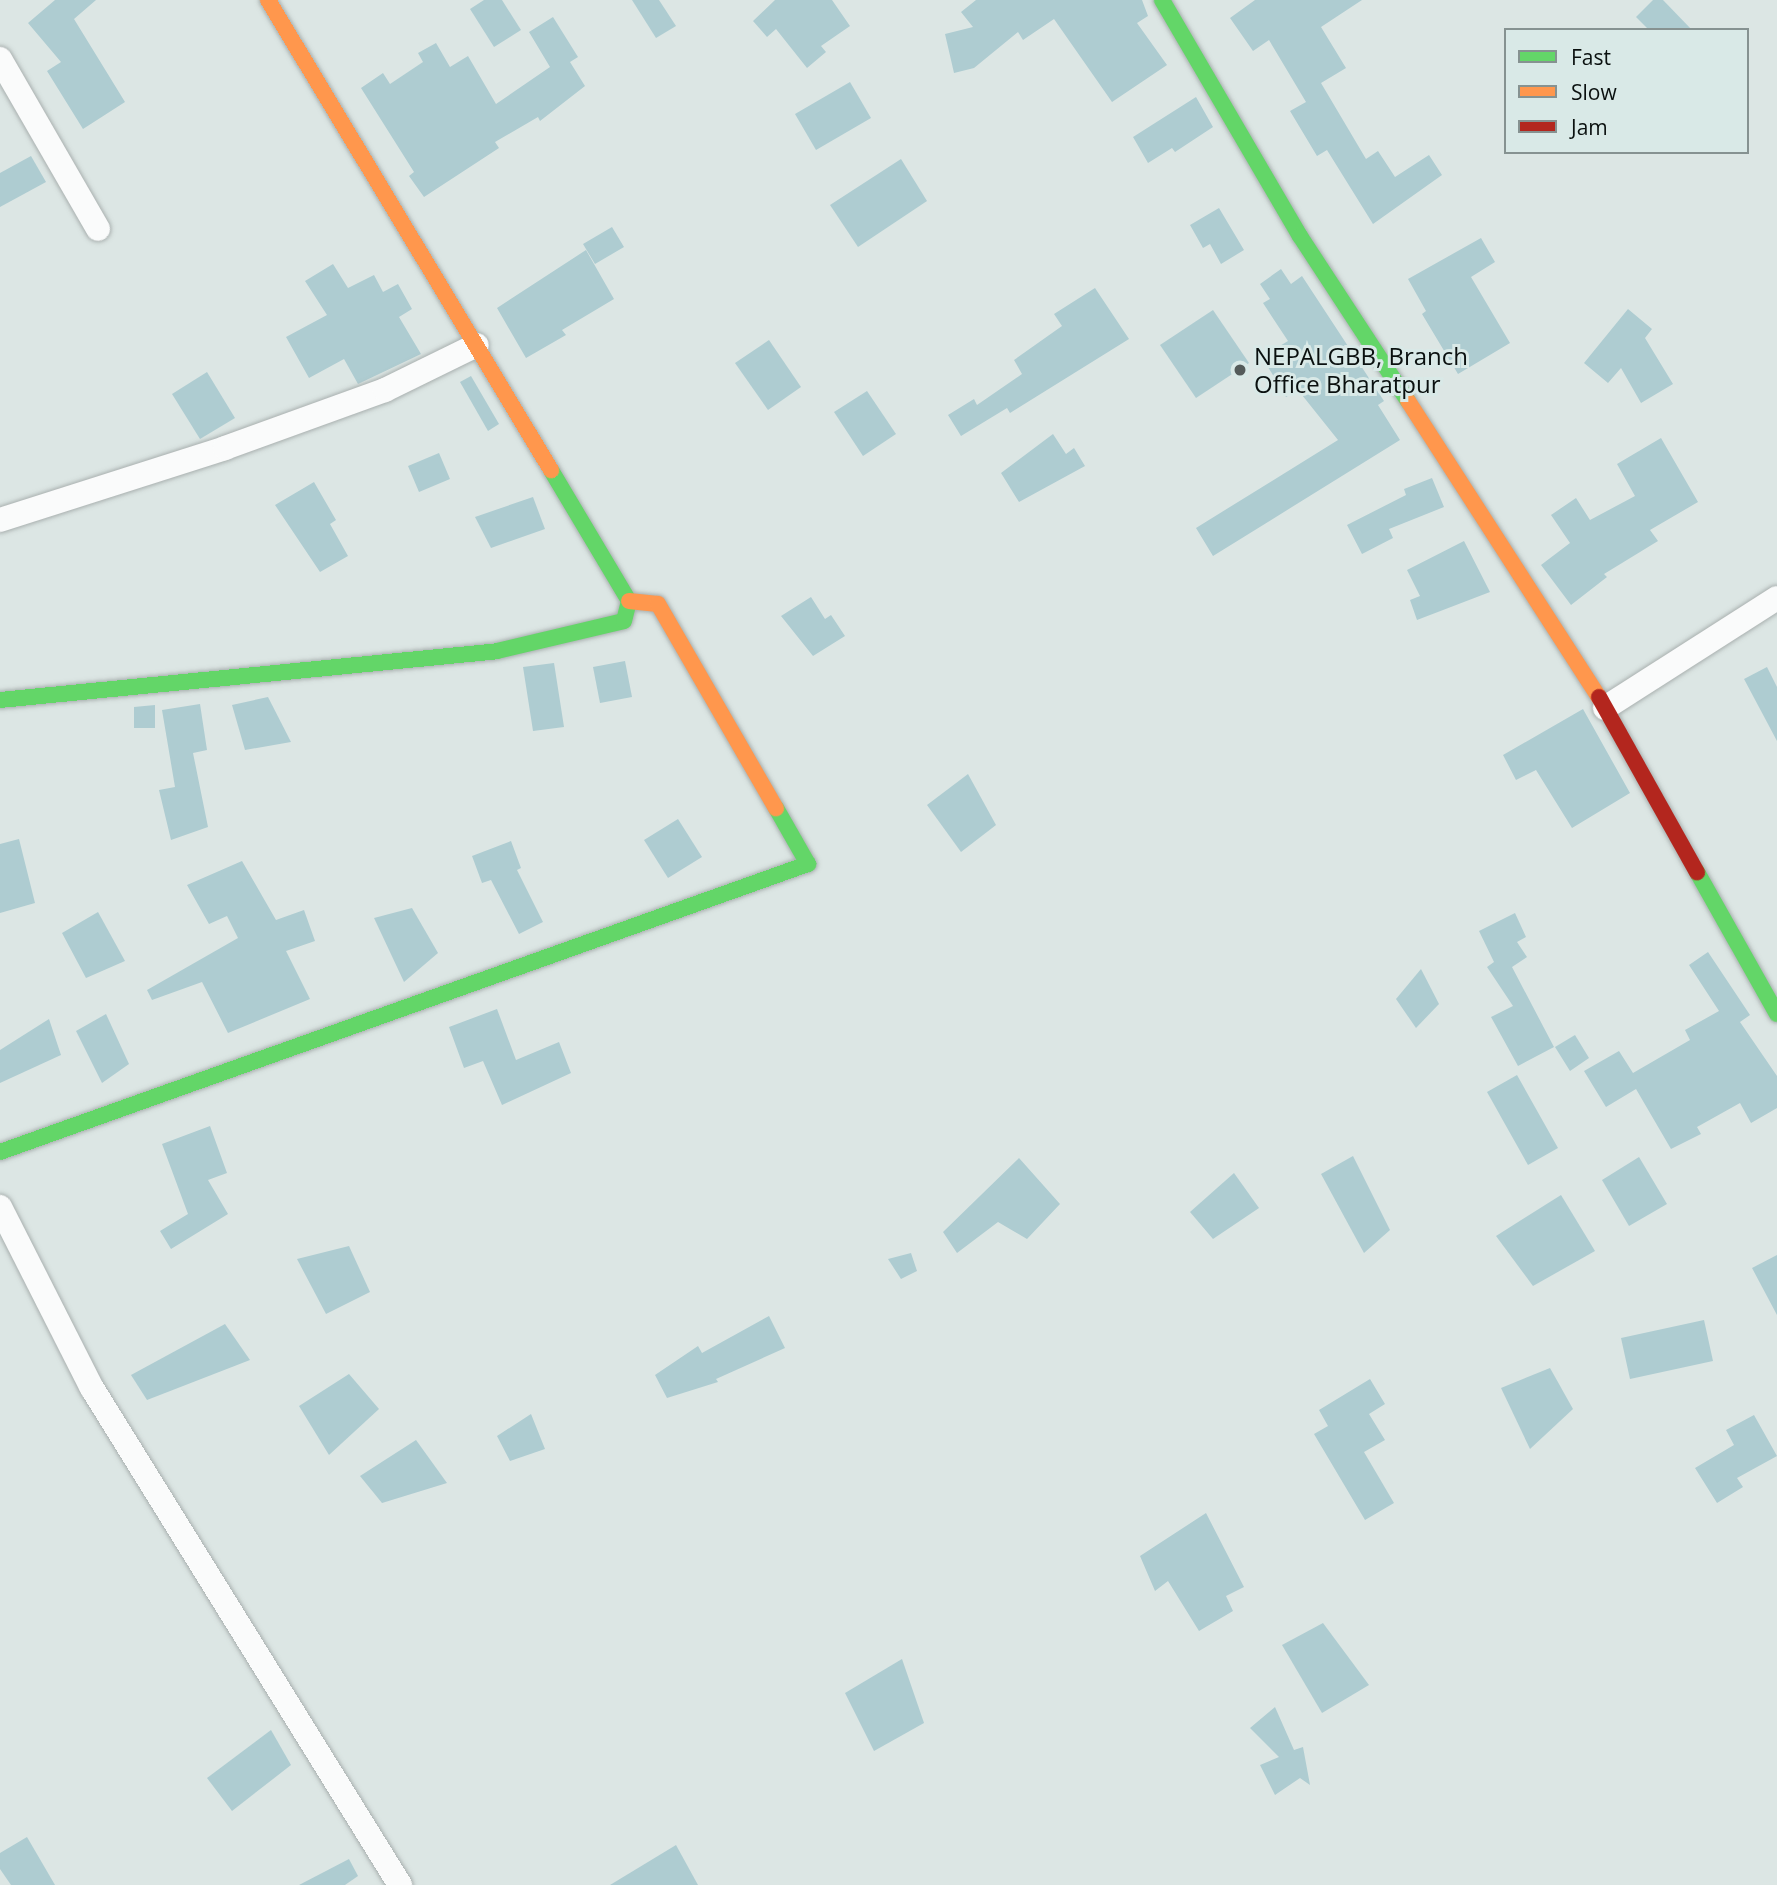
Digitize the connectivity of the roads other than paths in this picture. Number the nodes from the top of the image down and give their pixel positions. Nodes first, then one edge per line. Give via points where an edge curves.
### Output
1 (268, 0) edge
2 (1162, 0) edge
3 (0, 59) edge
4 (98, 229) dead end
5 (477, 345) junction
6 (0, 520) edge
7 (1777, 598) edge
8 (629, 601) junction
9 (0, 700) edge
10 (1605, 709) junction
11 (1777, 1014) edge
12 (0, 1152) edge
13 (0, 1207) edge
14 (400, 1885) edge

1 - 5 street
2 - 10 street via 1300,236
3 - 4 street
5 - 6 street via 385,390 225,448
5 - 8 street
7 - 10 street
8 - 9 street via 624,621 497,651
8 - 12 street via 658,604 808,864
10 - 11 street
13 - 14 street via 92,1388

